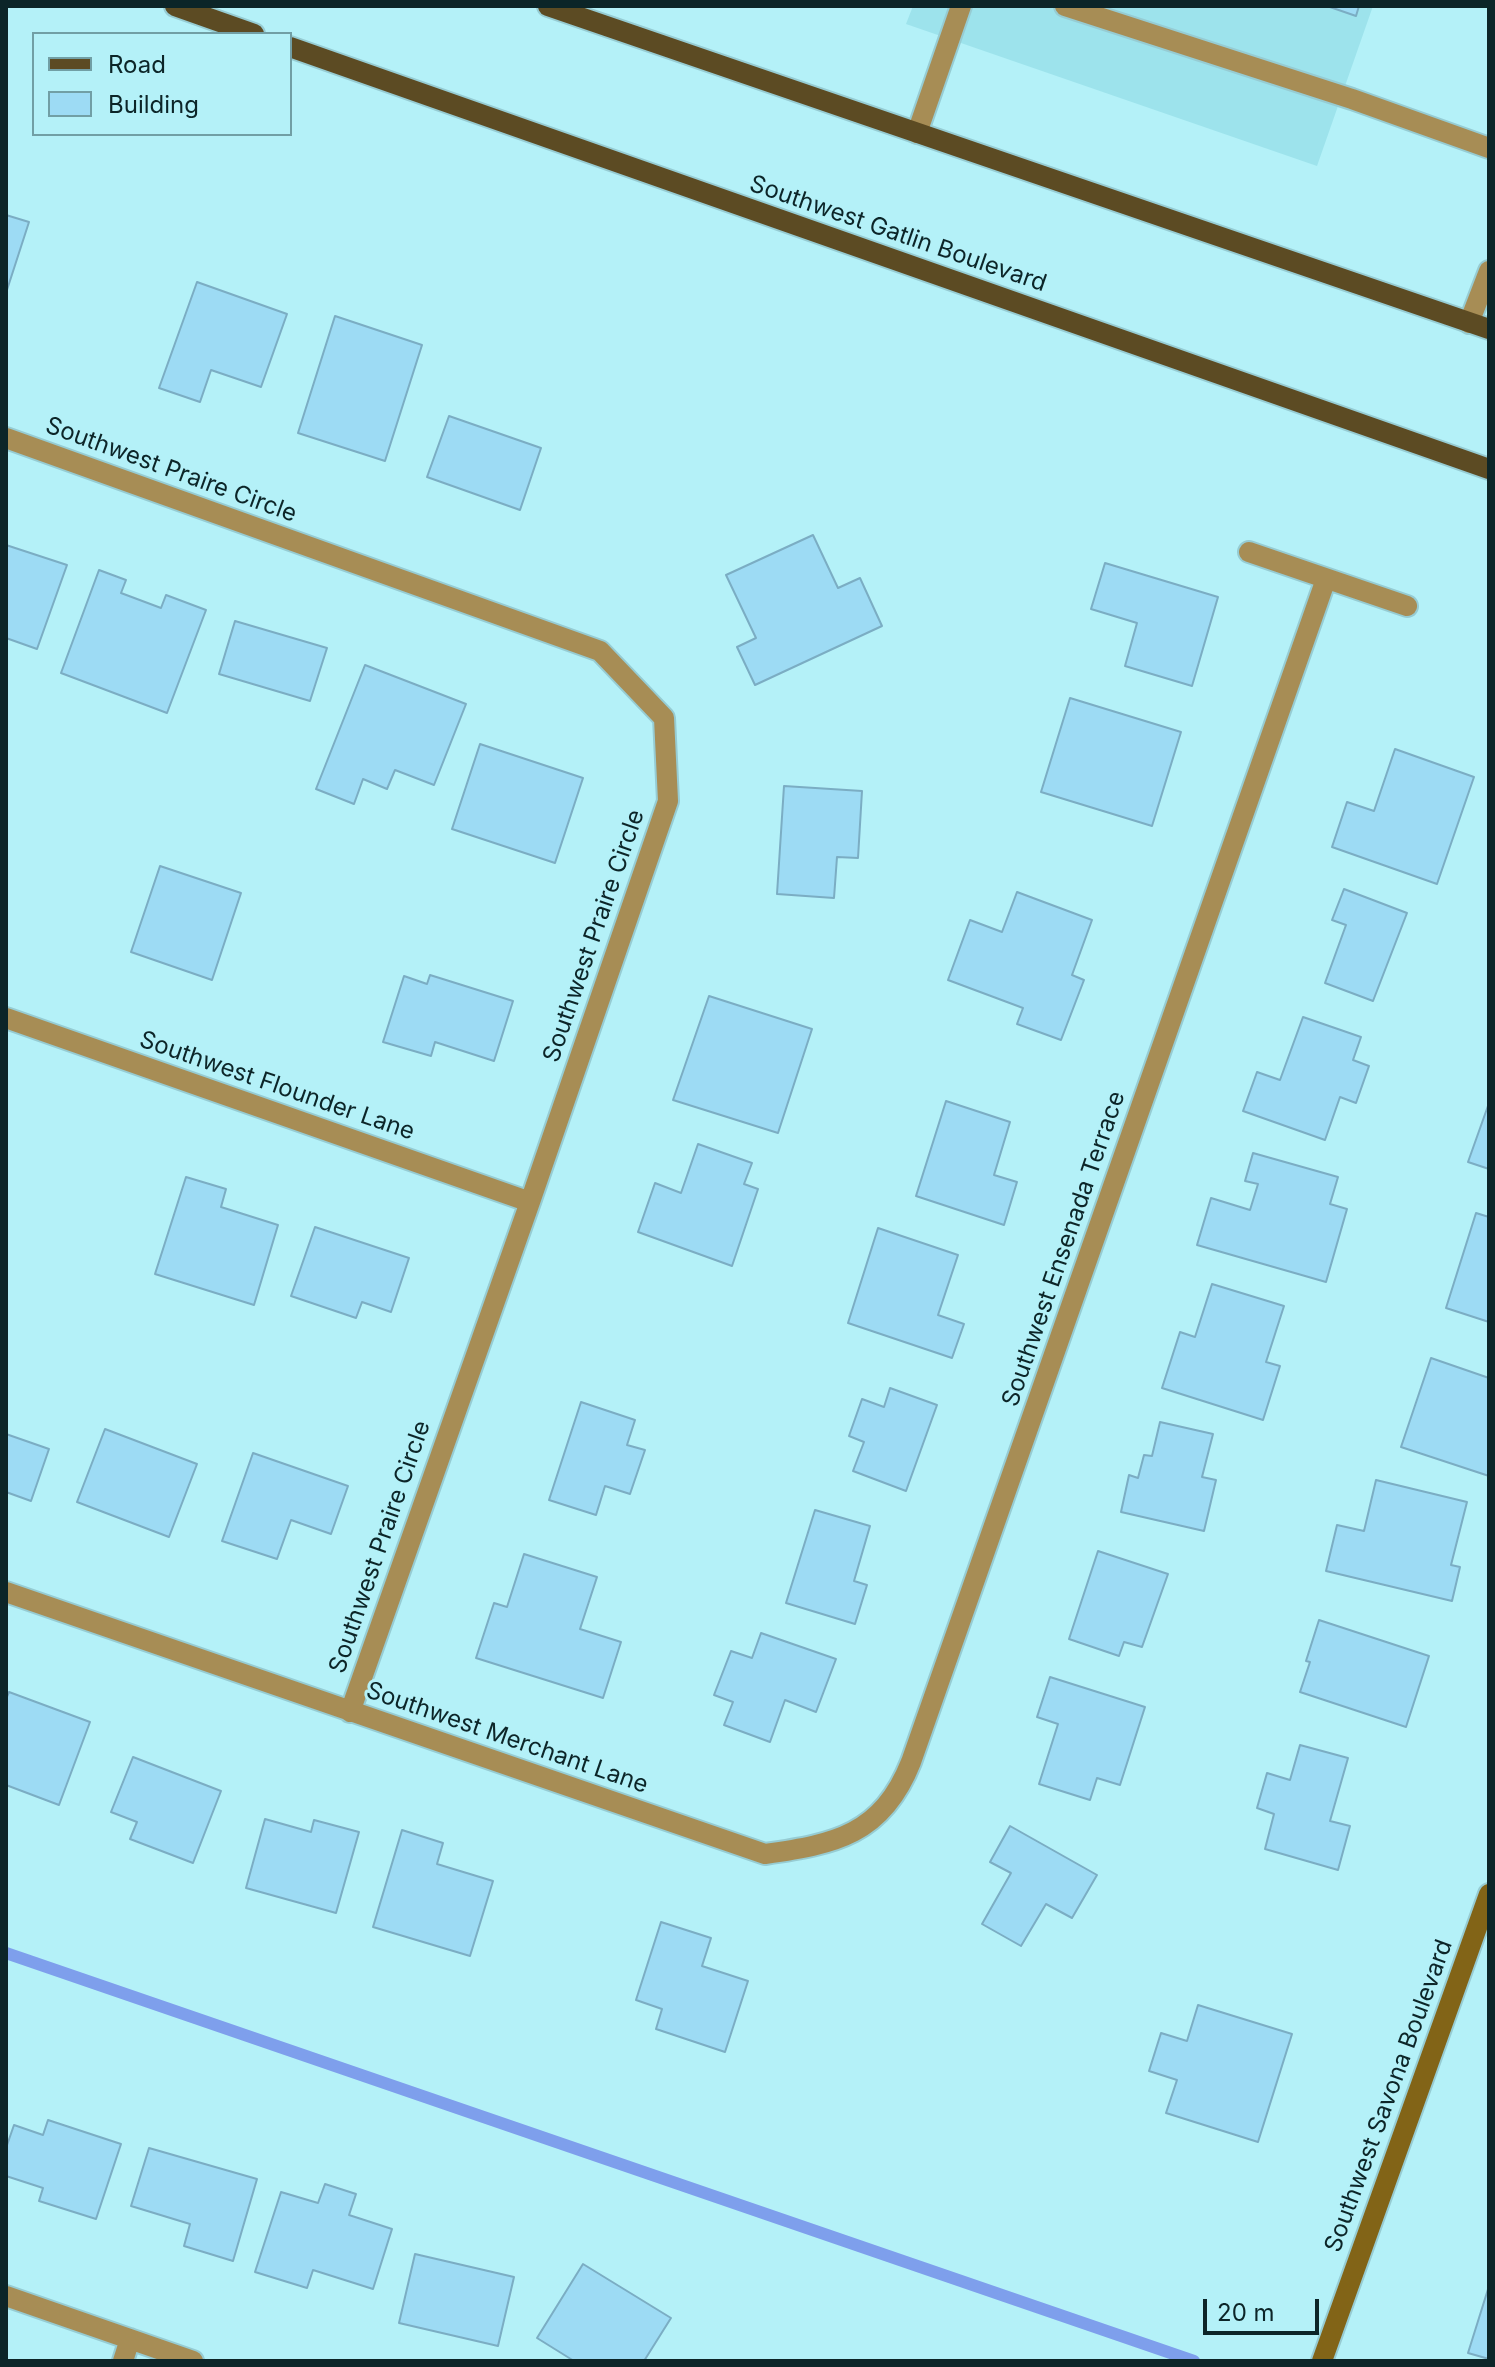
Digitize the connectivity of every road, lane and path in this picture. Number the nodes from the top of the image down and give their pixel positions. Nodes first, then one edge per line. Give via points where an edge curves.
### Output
1 (175, 6) edge
2 (548, 6) edge
3 (961, 6) edge
4 (1065, 6) edge
5 (248, 32) edge
6 (292, 48) edge
7 (917, 133) junction
8 (1489, 148) edge
9 (1489, 271) edge
10 (1479, 326) edge
11 (6, 438) edge
12 (1489, 469) edge
13 (1249, 552) dead end
14 (1326, 579) junction
15 (1407, 606) dead end
16 (6, 1018) edge
17 (530, 1202) junction
18 (6, 1592) edge
19 (350, 1712) junction
20 (765, 1854) joint
21 (1489, 1894) edge
22 (6, 2296) edge
23 (130, 2339) junction
24 (123, 2361) edge
25 (193, 2361) edge
26 (1322, 2361) edge

1 - 5 main road
2 - 7 main road
3 - 7 street
4 - 8 street
6 - 12 main road, Southwest Gatlin Boulevard
7 - 10 main road
9 - 10 street
11 - 17 street, Southwest Praire Circle via 600,651 664,718 668,801
13 - 14 street
14 - 15 street
14 - 20 street, Southwest Ensenada Terrace via 902,1784 874,1818 846,1837
16 - 17 street, Southwest Flounder Lane
17 - 19 street, Southwest Praire Circle
18 - 19 street, Southwest Merchant Lane
19 - 20 street, Southwest Merchant Lane
21 - 26 street, Southwest Savona Boulevard
22 - 23 street
23 - 24 street
23 - 25 street

